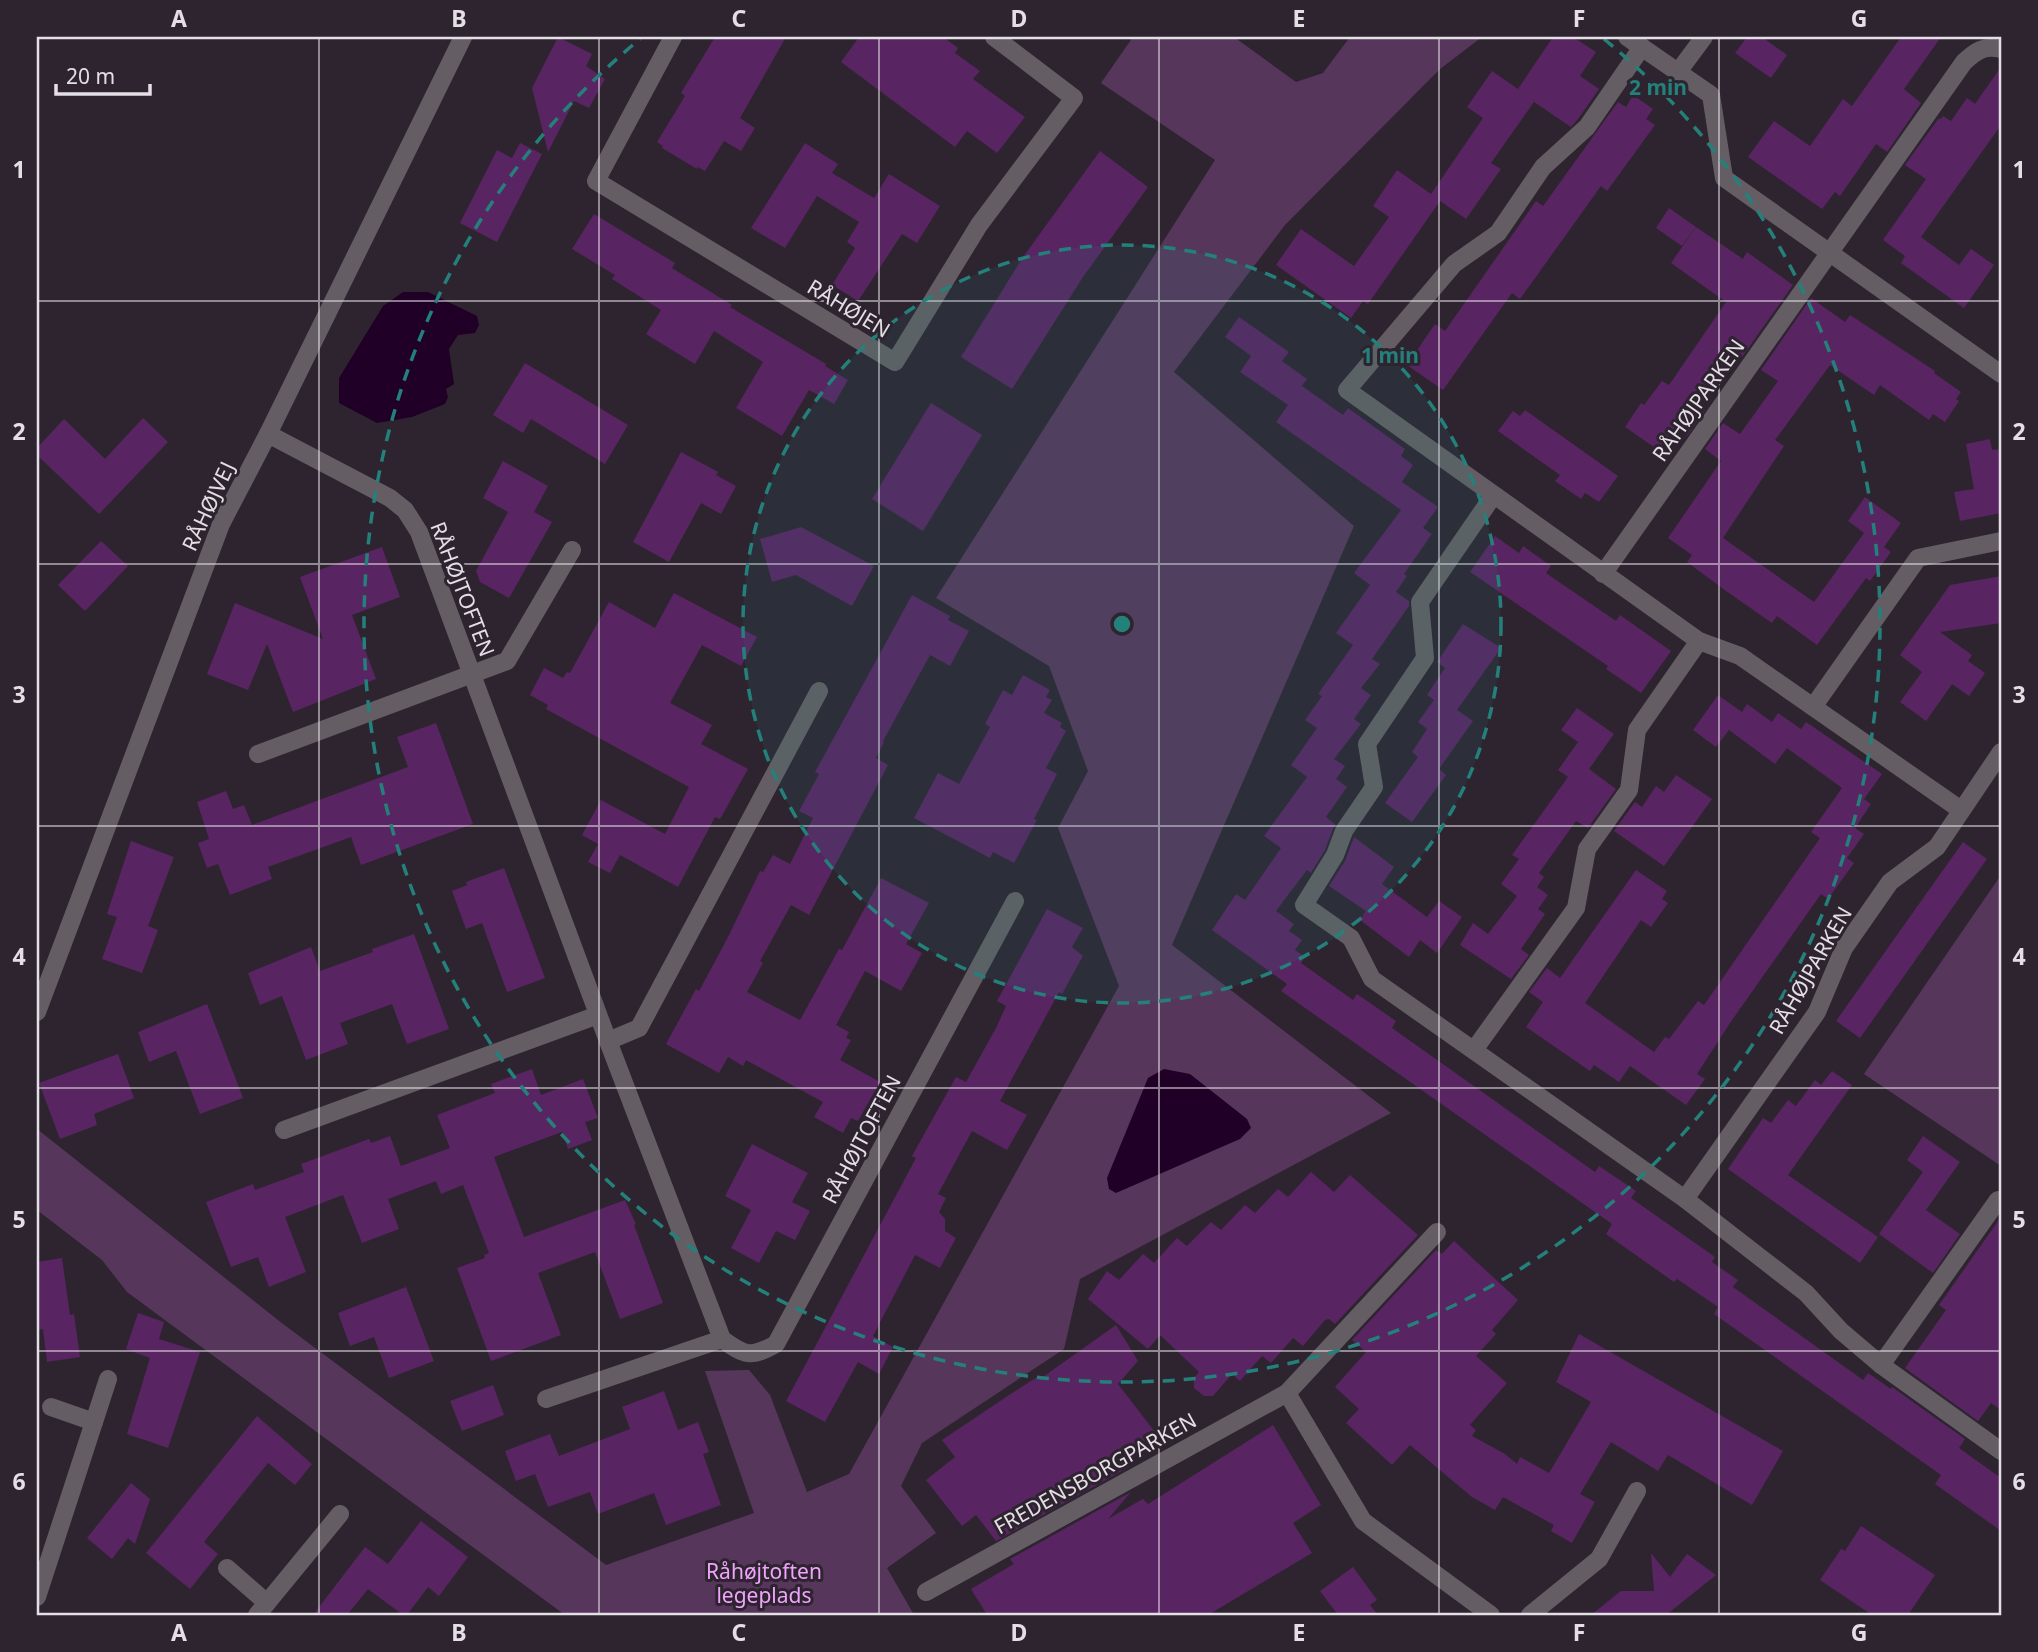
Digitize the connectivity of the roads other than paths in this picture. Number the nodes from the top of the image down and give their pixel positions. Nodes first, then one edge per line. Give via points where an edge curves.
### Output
1 (463, 37) edge
2 (673, 37) edge
3 (994, 37) edge
4 (1704, 37) edge
5 (1635, 42) edge
6 (2001, 49) edge
7 (1678, 72) junction
8 (1829, 252) junction
9 (2001, 374) edge
10 (268, 434) junction
11 (1493, 496) junction
12 (2001, 541) edge
13 (572, 550) dead end
14 (1603, 574) junction
15 (1699, 641) junction
16 (472, 675) junction
17 (820, 691) dead end
18 (1813, 706) junction
19 (2001, 752) edge
20 (258, 754) dead end
21 (1961, 810) junction
22 (1015, 901) dead end
23 (37, 1012) edge
24 (598, 1015) junction
25 (608, 1041) junction
26 (1474, 1050) junction
27 (284, 1130) dead end
28 (1685, 1199) junction
29 (1998, 1200) dead end
30 (1437, 1233) dead end
31 (722, 1339) junction
32 (1881, 1365) junction
33 (108, 1379) dead end
34 (1287, 1392) junction
35 (546, 1399) dead end
36 (51, 1407) dead end
37 (94, 1422) junction
38 (2001, 1451) edge
39 (1637, 1491) dead end
40 (340, 1514) dead end
41 (227, 1568) dead end
42 (926, 1592) dead end
43 (37, 1597) edge
44 (262, 1609) edge
45 (1491, 1615) edge
46 (1530, 1615) edge

1 - 10 street, RÅHØJVEJ
2 - 3 street, RÅHØJEN via 596,181 895,362 979,225 1074,98
4 - 7 street
5 - 7 street
5 - 11 street via 1587,127 1543,167 1498,233 1454,264 1347,390
6 - 8 street, RÅHØJPARKEN via 1980,48 1964,62
7 - 8 street via 1711,95 1724,177
8 - 9 street
8 - 14 street, RÅHØJPARKEN
10 - 16 street, RÅHØJTOFTEN via 405,510 419,532
10 - 23 street, RÅHØJVEJ via 221,524
11 - 14 street
11 - 26 street via 1420,602 1425,658 1367,744 1374,788 1344,831 1304,905 1351,938 1372,979
12 - 18 street via 1918,558
13 - 16 street, RÅHØJTOFTEN via 506,661
14 - 15 street
15 - 18 street via 1740,656
15 - 26 street via 1637,730 1629,790 1587,849 1576,908
16 - 20 street, RÅHØJTOFTEN
16 - 24 street, RÅHØJTOFTEN
17 - 25 street via 639,1028
18 - 21 street
19 - 21 street, RÅHØJPARKEN
21 - 28 street, RÅHØJPARKEN via 1937,847 1890,882 1844,948 1817,1012
22 - 31 street, RÅHØJTOFTEN via 776,1344 759,1354 741,1353
24 - 25 street, RÅHØJTOFTEN
24 - 27 street
25 - 31 street, RÅHØJTOFTEN
26 - 28 street
28 - 32 street via 1806,1293
29 - 32 street
30 - 34 street, FREDENSBORGPARKEN
31 - 35 street
32 - 38 street
33 - 37 street
34 - 42 street, FREDENSBORGPARKEN
34 - 45 street via 1363,1521
36 - 37 street
37 - 43 street
39 - 46 street via 1599,1559
40 - 44 street
41 - 44 street

